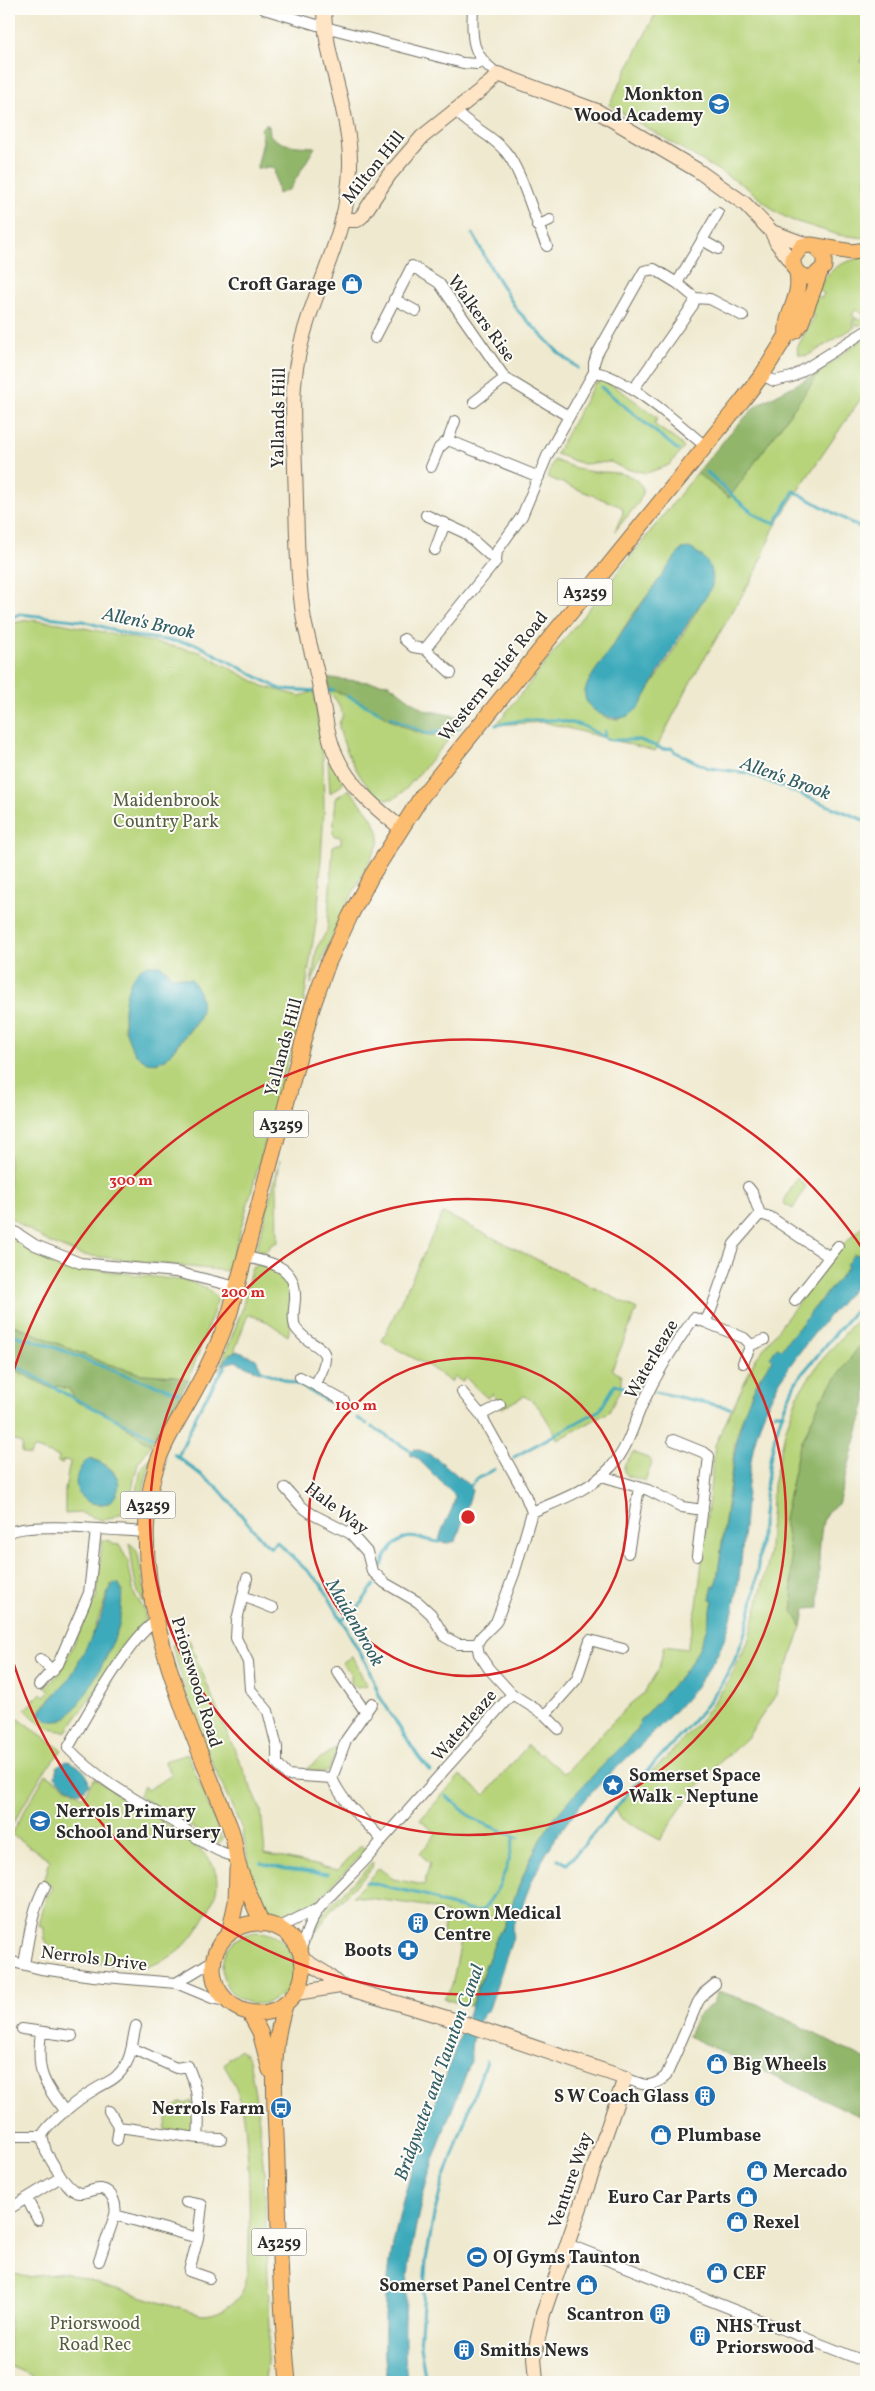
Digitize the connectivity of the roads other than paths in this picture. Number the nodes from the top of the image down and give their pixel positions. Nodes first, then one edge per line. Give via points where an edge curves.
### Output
1 (264, 9) edge
2 (324, 9) edge
3 (473, 9) edge
4 (326, 28) junction
5 (482, 61) junction
6 (498, 74) junction
7 (454, 110) junction
8 (718, 213) dead end
9 (344, 220) junction
10 (550, 220) dead end
11 (537, 226) junction
12 (772, 232) junction
13 (702, 240) junction
14 (547, 246) dead end
15 (811, 246) junction
16 (718, 249) dead end
17 (859, 251) edge
18 (795, 268) junction
19 (822, 270) junction
20 (677, 283) junction
21 (695, 298) junction
22 (394, 299) junction
23 (416, 311) dead end
24 (743, 316) dead end
25 (866, 331) edge
26 (787, 335) junction
27 (375, 338) dead end
28 (594, 372) junction
29 (762, 375) junction
30 (505, 378) junction
31 (633, 390) junction
32 (474, 402) dead end
33 (568, 416) junction
34 (455, 421) dead end
35 (448, 440) junction
36 (704, 446) junction
37 (431, 467) dead end
38 (539, 477) junction
39 (426, 514) dead end
40 (445, 523) junction
41 (434, 550) dead end
42 (496, 561) junction
43 (404, 639) dead end
44 (425, 649) junction
45 (451, 673) dead end
46 (401, 828) junction
47 (328, 963) joint
48 (748, 1186) dead end
49 (760, 1214) junction
50 (9, 1228) edge
51 (838, 1246) dead end
52 (828, 1256) junction
53 (246, 1257) junction
54 (237, 1287) junction
55 (795, 1300) dead end
56 (704, 1322) junction
57 (764, 1340) dead end
58 (751, 1345) junction
59 (743, 1363) dead end
60 (300, 1377) dead end
61 (315, 1384) junction
62 (462, 1392) dead end
63 (344, 1401) dead end
64 (500, 1404) dead end
65 (482, 1415) junction
66 (673, 1440) dead end
67 (602, 1476) junction
68 (285, 1488) dead end
69 (639, 1488) junction
70 (703, 1510) junction
71 (532, 1512) junction
72 (96, 1530) junction
73 (146, 1532) junction
74 (9, 1533) edge
75 (628, 1553) dead end
76 (697, 1556) dead end
77 (247, 1578) dead end
78 (243, 1596) junction
79 (273, 1608) dead end
80 (157, 1621) junction
81 (477, 1644) junction
82 (623, 1649) dead end
83 (40, 1659) dead end
84 (53, 1671) junction
85 (337, 1671) dead end
86 (39, 1685) dead end
87 (512, 1694) junction
88 (372, 1703) dead end
89 (366, 1713) junction
90 (545, 1714) junction
91 (559, 1730) dead end
92 (332, 1778) junction
93 (382, 1840) junction
94 (237, 1859) junction
95 (45, 1886) dead end
96 (320, 1907) junction
97 (262, 1924) junction
98 (278, 1928) junction
99 (229, 1934) junction
100 (301, 1955) junction
101 (214, 1960) junction
102 (9, 1961) edge
103 (24, 1964) junction
104 (176, 1983) junction
105 (715, 1984) dead end
106 (340, 1986) junction
107 (291, 1998) junction
108 (227, 2001) junction
109 (249, 2012) junction
110 (136, 2026) dead end
111 (22, 2030) dead end
112 (41, 2032) junction
113 (72, 2036) dead end
114 (132, 2048) junction
115 (625, 2078) junction
116 (275, 2100) junction
117 (65, 2112) junction
118 (108, 2112) dead end
119 (119, 2127) junction
120 (9, 2132) edge
121 (42, 2136) junction
122 (198, 2138) junction
123 (221, 2139) dead end
124 (117, 2140) dead end
125 (62, 2178) junction
126 (28, 2199) junction
127 (186, 2202) dead end
128 (9, 2209) edge
129 (115, 2215) junction
130 (38, 2220) dead end
131 (198, 2238) junction
132 (567, 2244) junction
133 (99, 2261) dead end
134 (208, 2278) dead end
135 (866, 2362) edge
136 (288, 2382) edge
137 (536, 2382) edge

1 - 4 street
2 - 4 street, Yallands Hill
3 - 5 street via 473,40
4 - 5 street via 463,63
4 - 9 street, Yallands Hill via 348,132 350,165
5 - 6 street
6 - 7 street, Milton Hill
6 - 12 street via 597,112 697,170 745,204
7 - 9 street, Milton Hill via 416,143 388,175 362,216
7 - 11 street via 505,150 516,167
8 - 13 street
9 - 46 street, Yallands Hill via 301,340 294,382 292,427 300,588 304,621 334,751 351,781
10 - 11 street
11 - 14 street
12 - 15 street
12 - 18 street
13 - 16 street
13 - 20 street
15 - 17 main road
15 - 18 main road via 798,249
15 - 19 main road via 823,254
17 - 19 main road
18 - 19 main road via 808,277
18 - 26 main road, Western Relief Road / A3259 via 798,287 786,327
19 - 26 main road, Western Relief Road / A3259 via 801,324
20 - 21 street
20 - 28 street via 654,269 644,271 596,354
21 - 24 street via 710,299
21 - 31 street via 686,318
22 - 23 street
22 - 27 street, Walkers Rise
22 - 30 street, Walkers Rise via 412,266 439,283
25 - 29 street via 792,377 774,381
26 - 29 main road, Western Relief Road / A3259
28 - 31 street via 611,377
28 - 33 street
29 - 36 main road, Western Relief Road / A3259
30 - 32 street, Walkers Rise
30 - 33 street, Walkers Rise
31 - 36 street
33 - 38 street
34 - 35 street
35 - 37 street via 439,448
35 - 38 street
36 - 46 main road, Western Relief Road / A3259 via 485,716
38 - 42 street via 522,516 497,551
39 - 40 street
40 - 41 street
40 - 42 street via 465,534
42 - 44 street
43 - 44 street via 413,647
44 - 45 street
46 - 47 main road, Western Relief Road / A3259 via 372,875
47 - 53 main road, Yallands Hill / A3259 via 312,1008
48 - 49 street
49 - 52 street via 770,1217
49 - 56 street, Waterleaze via 734,1244
50 - 54 street via 35,1245 80,1263 176,1272
51 - 52 street
52 - 55 street
53 - 54 main road, Yallands Hill / A3259
53 - 61 street via 282,1268 295,1284 295,1328 319,1346 325,1356 324,1367
54 - 73 main road, Priorswood Road / A3259 via 214,1353 158,1461 149,1496
56 - 58 street, Waterleaze via 744,1338
56 - 67 street, Waterleaze via 694,1318 683,1333 659,1372 626,1447
57 - 58 street
58 - 59 street
60 - 61 street
61 - 63 street
62 - 65 street
64 - 65 street
65 - 71 street
66 - 70 street via 709,1456
67 - 69 street
67 - 71 street, Waterleaze via 581,1491
68 - 81 street, Hale Way via 301,1506 351,1534 367,1552 372,1571 385,1583 418,1602 431,1614 445,1637 458,1644
69 - 70 street via 682,1507
69 - 75 street
70 - 76 street
71 - 81 street via 496,1622
72 - 73 street
72 - 74 street via 39,1528 15,1529
72 - 84 street via 91,1589
73 - 80 main road, Priorswood Road / A3259
77 - 78 street
78 - 79 street
78 - 92 street via 236,1638 248,1662 250,1689 268,1712 278,1763 287,1775
80 - 94 main road, Priorswood Road / A3259 via 178,1697 230,1828
80 - 94 street via 142,1635 96,1697 68,1748 106,1782 213,1849
81 - 87 street, Waterleaze via 479,1654 489,1669
82 - 90 street via 590,1640 577,1679
83 - 84 street
84 - 86 street
85 - 89 street
87 - 90 street
87 - 93 street, Waterleaze
88 - 89 street
89 - 92 street via 346,1740
90 - 91 street
92 - 93 street via 338,1793 350,1808
93 - 96 street, Waterleaze
94 - 97 main road, Priorswood Road / A3259
94 - 99 main road, Priorswood Road / A3259 via 236,1902
95 - 103 street via 38,1897
96 - 98 street, Waterleaze
96 - 100 street, Waterleaze via 308,1929
97 - 98 main road
97 - 99 main road via 241,1927
98 - 100 main road via 292,1938
99 - 101 main road, A3259
100 - 106 street
100 - 107 main road, A3259 via 302,1976
101 - 104 street
101 - 108 main road via 216,1982
102 - 103 street, Nerrols Drive
103 - 104 street, Nerrols Drive via 93,1976
104 - 108 street, Nerrols Drive
105 - 115 street via 698,2002 666,2076 649,2086
106 - 107 street
106 - 115 street via 457,2021
107 - 109 main road via 268,2012
107 - 116 main road, A3259 via 278,2037
108 - 109 main road
109 - 116 main road, A3259 via 264,2044
110 - 114 street
111 - 112 street
112 - 113 street
112 - 117 street via 38,2055 44,2083
114 - 117 street via 119,2074
114 - 122 street via 176,2068 188,2066 196,2092
115 - 132 street, Venture Way
116 - 136 main road, A3259 via 279,2257
117 - 121 street via 46,2128
118 - 119 street
119 - 122 street
119 - 124 street
120 - 121 street via 16,2136
121 - 125 street via 46,2152
122 - 123 street
125 - 126 street
125 - 129 street via 80,2193 100,2189 107,2192 115,2204
126 - 128 street
126 - 130 street
127 - 131 street via 202,2205
129 - 131 street
129 - 133 street
131 - 134 street via 188,2271
132 - 135 street
132 - 137 street, Venture Way via 536,2343

